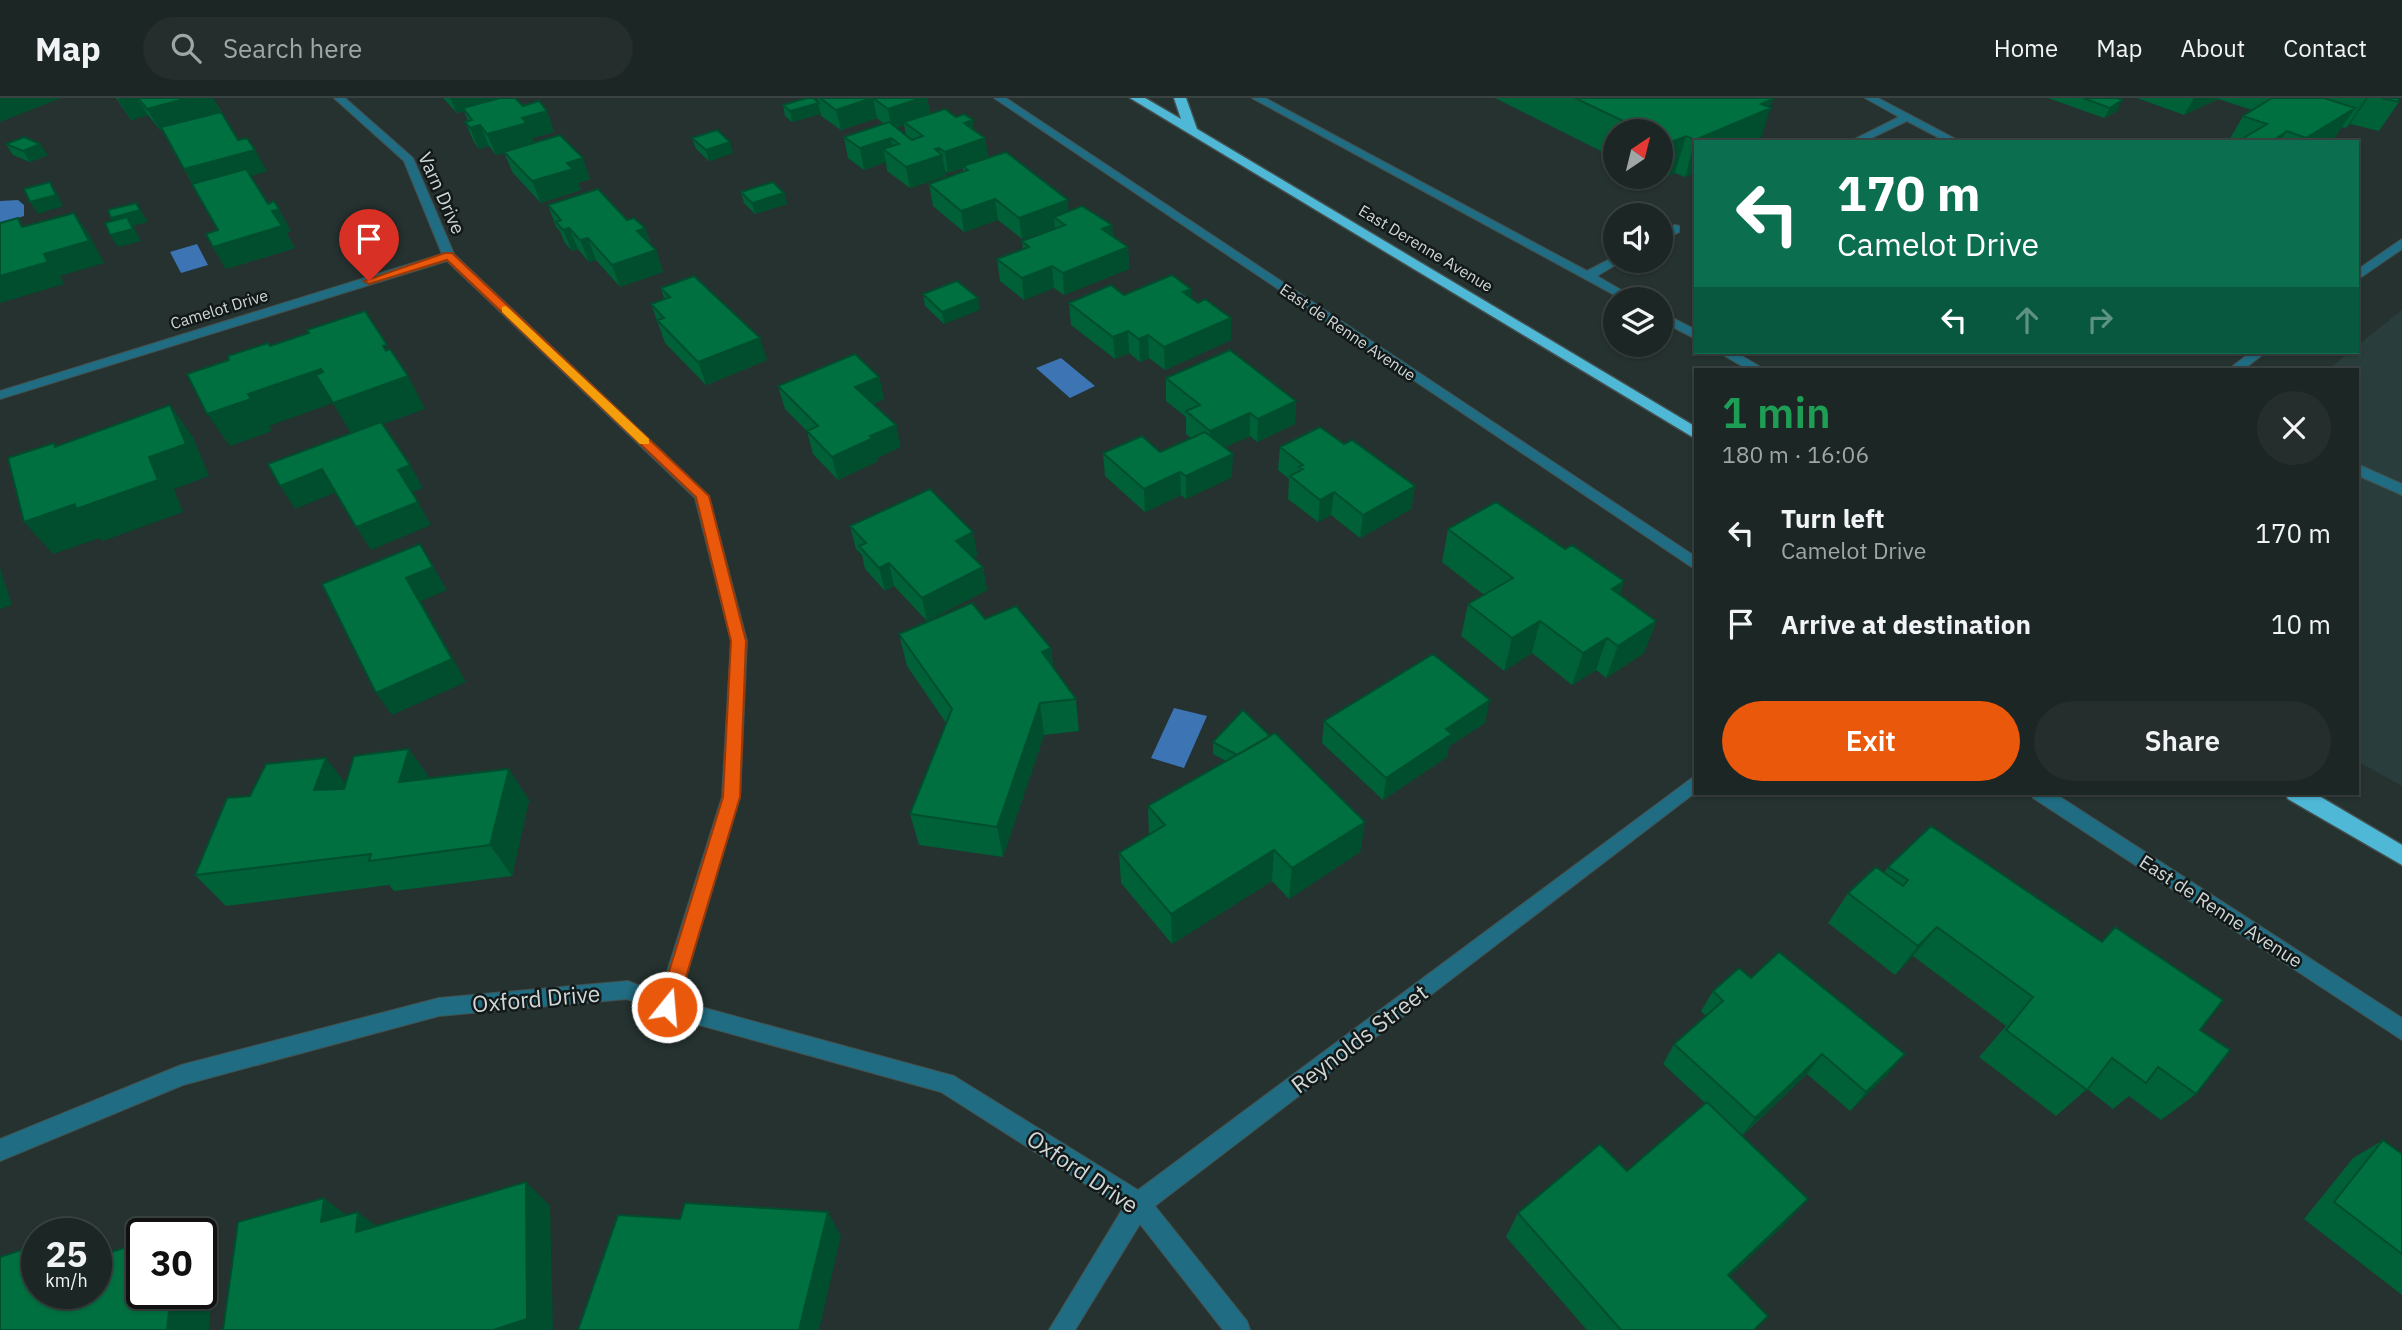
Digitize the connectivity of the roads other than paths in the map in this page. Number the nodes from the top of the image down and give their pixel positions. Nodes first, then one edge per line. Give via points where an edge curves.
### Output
1 (339, 98) edge
2 (999, 98) edge
3 (1136, 98) edge
4 (1180, 98) edge
5 (1257, 98) edge
6 (1870, 98) edge
7 (1905, 118) junction
8 (1191, 131) junction
9 (1858, 140) edge
10 (1952, 140) edge
11 (2402, 243) edge
12 (449, 256) junction
13 (1603, 268) edge
14 (1588, 275) junction
15 (2359, 275) edge
16 (1610, 287) edge
17 (1673, 323) edge
18 (1694, 334) edge
19 (1730, 354) edge
20 (2256, 354) edge
21 (1755, 368) edge
22 (2237, 368) edge
23 (0, 396) edge
24 (1694, 433) edge
25 (2359, 470) edge
26 (2402, 490) edge
27 (1694, 564) edge
28 (1694, 784) edge
29 (2043, 795) edge
30 (2299, 795) edge
31 (2402, 856) edge
32 (667, 1007) junction
33 (2402, 1030) edge
34 (0, 1150) edge
35 (1139, 1204) junction
36 (1061, 1330) edge
37 (1238, 1330) edge

1 - 12 street, Varn Drive via 409,160
2 - 27 street, East de Renne Avenue
3 - 8 highway, East Derenne Avenue
4 - 8 highway
5 - 14 street
6 - 7 street
7 - 9 street
7 - 10 street
8 - 24 highway, East Derenne Avenue
11 - 15 street
12 - 23 street, Camelot Drive
12 - 32 street, Varn Drive via 702,496 739,641 731,797
13 - 14 street
14 - 16 street
17 - 18 street
19 - 21 street
20 - 22 street
25 - 26 street
28 - 35 street, Reynolds Street
29 - 33 street, East de Renne Avenue
30 - 31 highway
32 - 34 street, Oxford Drive via 628,990 439,1007 181,1075
32 - 35 street, Oxford Drive via 946,1083
35 - 36 street, Reynolds Street
35 - 37 street, Oxford Drive

